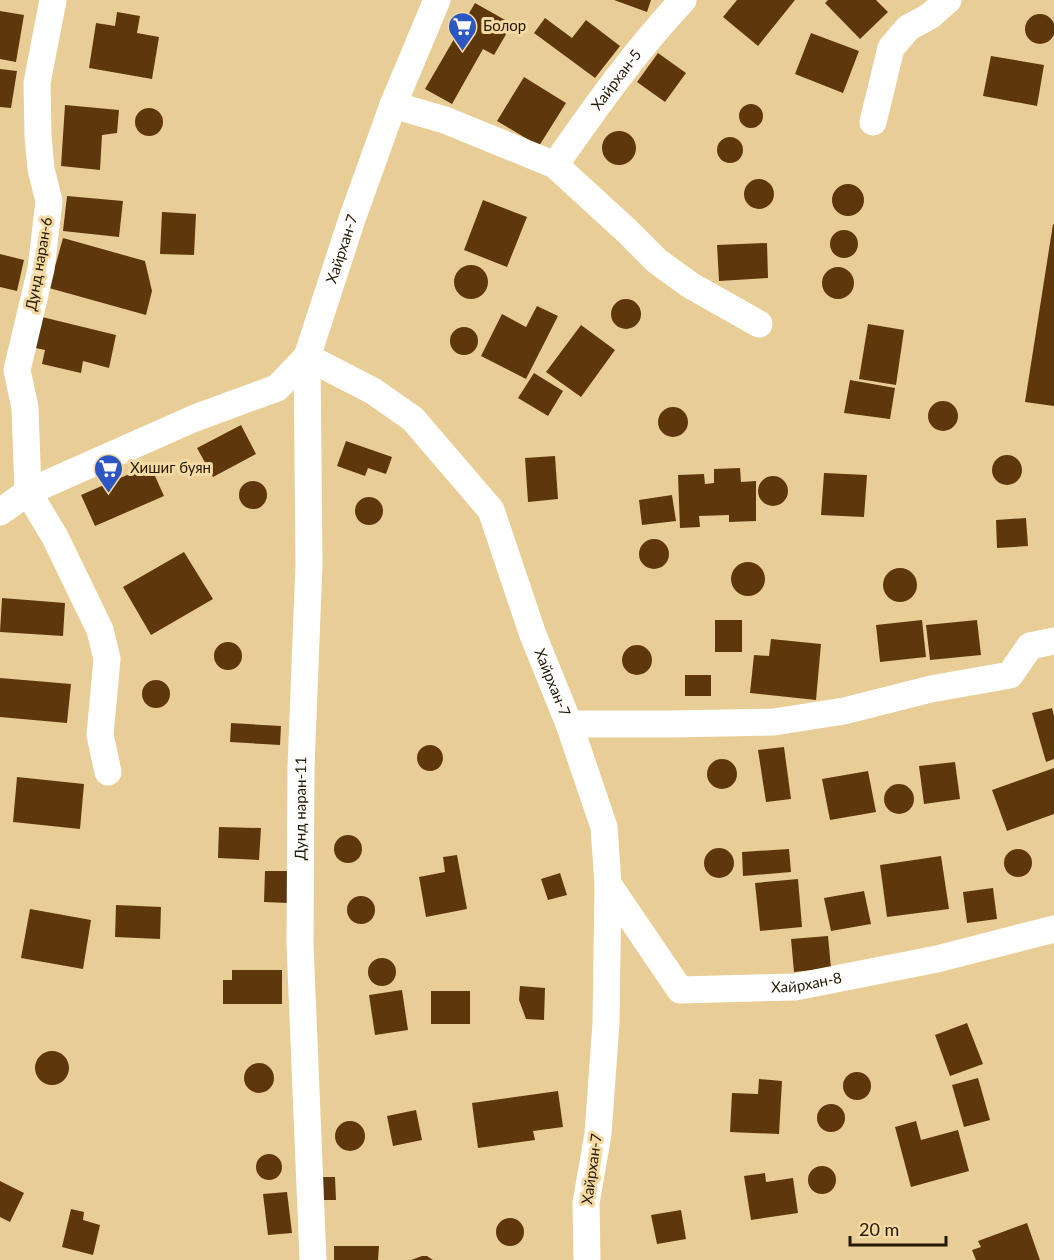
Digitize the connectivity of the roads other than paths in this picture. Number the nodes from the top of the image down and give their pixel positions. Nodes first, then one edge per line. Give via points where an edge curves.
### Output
1 (53, 0) edge
2 (437, 0) edge
3 (683, 0) edge
4 (948, 0) edge
5 (393, 105) junction
6 (873, 122) dead end
7 (555, 165) junction
8 (759, 324) dead end
9 (307, 357) junction
10 (28, 492) junction
11 (0, 512) edge
12 (1054, 641) edge
13 (569, 724) junction
14 (108, 772) dead end
15 (608, 884) junction
16 (1054, 928) edge
17 (313, 1260) edge
18 (587, 1260) edge

1 - 10 street, Дунд наран-6 via 37,83 41,169 49,201 41,269 17,370 25,408
2 - 5 street
3 - 7 street, Хайрхан-5 via 607,90
4 - 6 street via 908,28 891,48
5 - 7 street via 446,120
5 - 9 street, Хайрхан-7
7 - 8 street via 657,261 690,285
9 - 10 street via 277,388 195,417
9 - 13 street, Хайрхан-7 via 373,391 413,419 491,510 532,635
9 - 17 street, Дунд наран-11 via 309,564 301,768 300,944
10 - 11 street
10 - 14 street via 55,537 100,630 107,659 100,735
12 - 13 street, Хайрхан-7 via 1030,646 1010,675 931,688 844,711 774,722
13 - 15 street, Хайрхан-7 via 604,827
15 - 16 street, Хайрхан-8 via 680,990 795,987 937,959
15 - 18 street, Хайрхан-7 via 606,1023 598,1134 586,1203

